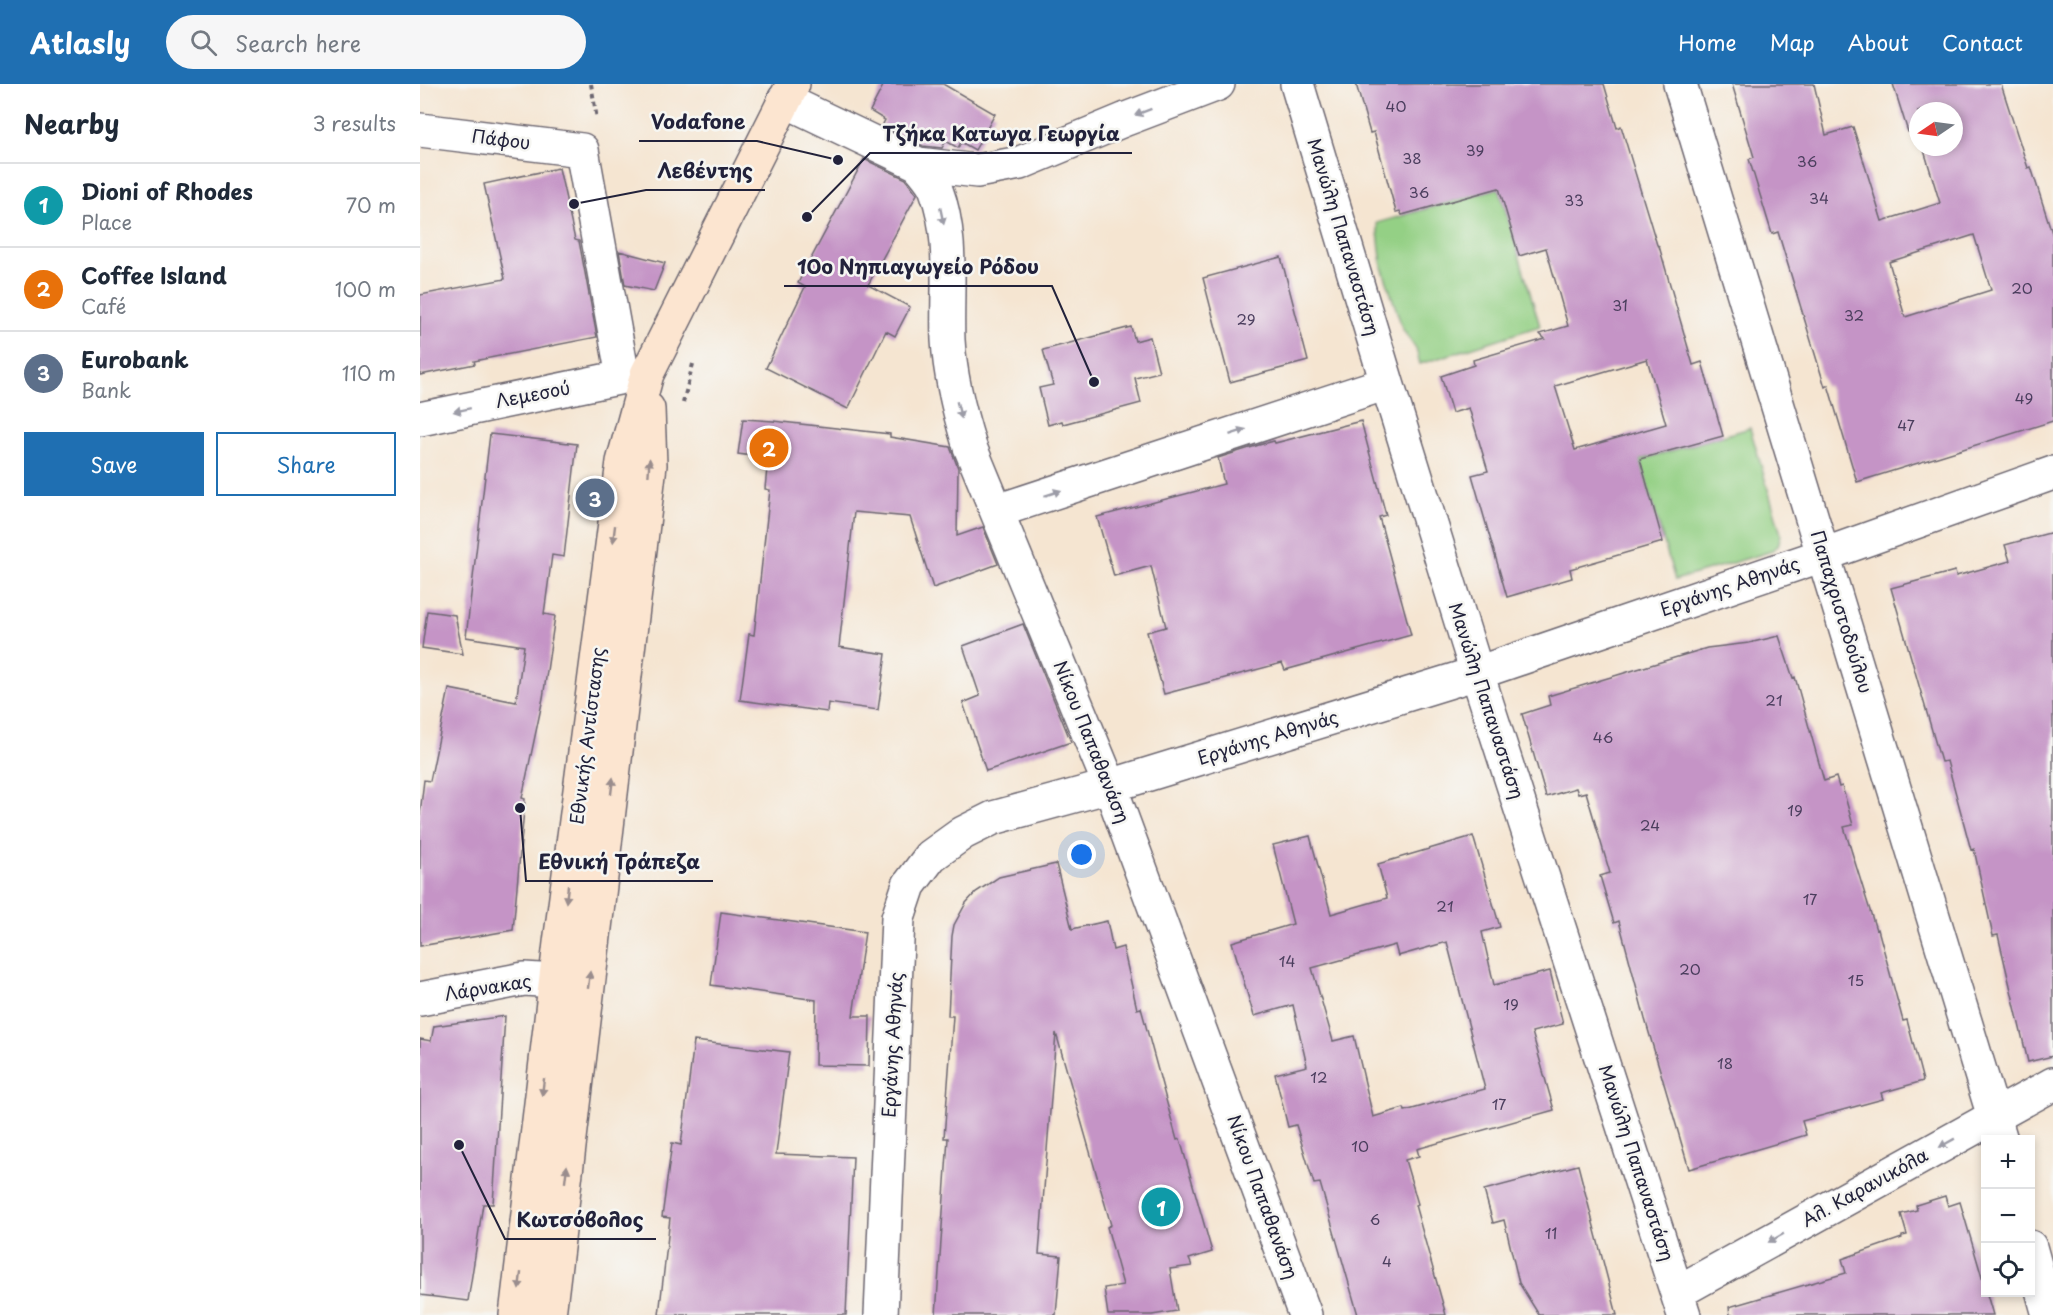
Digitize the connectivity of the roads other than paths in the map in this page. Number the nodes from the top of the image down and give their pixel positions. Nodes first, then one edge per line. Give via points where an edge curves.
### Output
1 (1218, 84) edge
2 (1297, 84) edge
3 (1680, 84) edge
4 (788, 92) edge
5 (420, 130) edge
6 (918, 164) junction
7 (635, 376) junction
8 (1387, 383) junction
9 (420, 419) edge
10 (2053, 473) edge
11 (997, 511) junction
12 (1823, 555) junction
13 (1477, 673) junction
14 (1110, 786) junction
15 (556, 981) junction
16 (420, 999) edge
17 (2053, 1084) edge
18 (1998, 1128) edge
19 (2035, 1262) edge
20 (1677, 1308) edge
21 (516, 1315) edge
22 (549, 1315) edge
23 (881, 1315) edge
24 (1305, 1315) edge
25 (2049, 1315) edge

1 -> 6 street via 1020,163 977,171
2 - 8 street, Μανώλη Παπαναστάση
3 - 12 street, Παπαχριστοδούλου
4 - 6 street
4 - 7 main road, Εθνικής Αντίστασης
5 - 7 street, Πάφου via 582,150
6 -> 11 street, Νίκου Παπαθανάση via 936,188 944,219 948,340 957,408
7 -> 9 street, Λεμεσού
7 -> 15 main road, Εθνικής Αντίστασης
22 -> 7 main road, Εθνικής Αντίστασης via 650,465
11 -> 8 street
8 - 13 street, Μανώλη Παπαναστάση
10 - 12 street, Εργάνης Αθηνάς
11 - 14 street, Νίκου Παπαθανάση
12 - 13 street, Εργάνης Αθηνάς
12 - 18 street, Παπαχριστοδούλου
13 - 14 street, Εργάνης Αθηνάς
13 - 20 street, Μανώλη Παπαναστάση
14 - 23 street, Εργάνης Αθηνάς via 993,818 931,856 909,885 898,918
14 - 24 street, Νίκου Παπαθανάση
15 - 16 street, Λάρνακας via 524,979
15 -> 21 main road, Εθνικής Αντίστασης
17 - 18 street, Αλ. Καρανικόλα
18 -> 20 street, Αλ. Καρανικόλα
19 - 25 street

